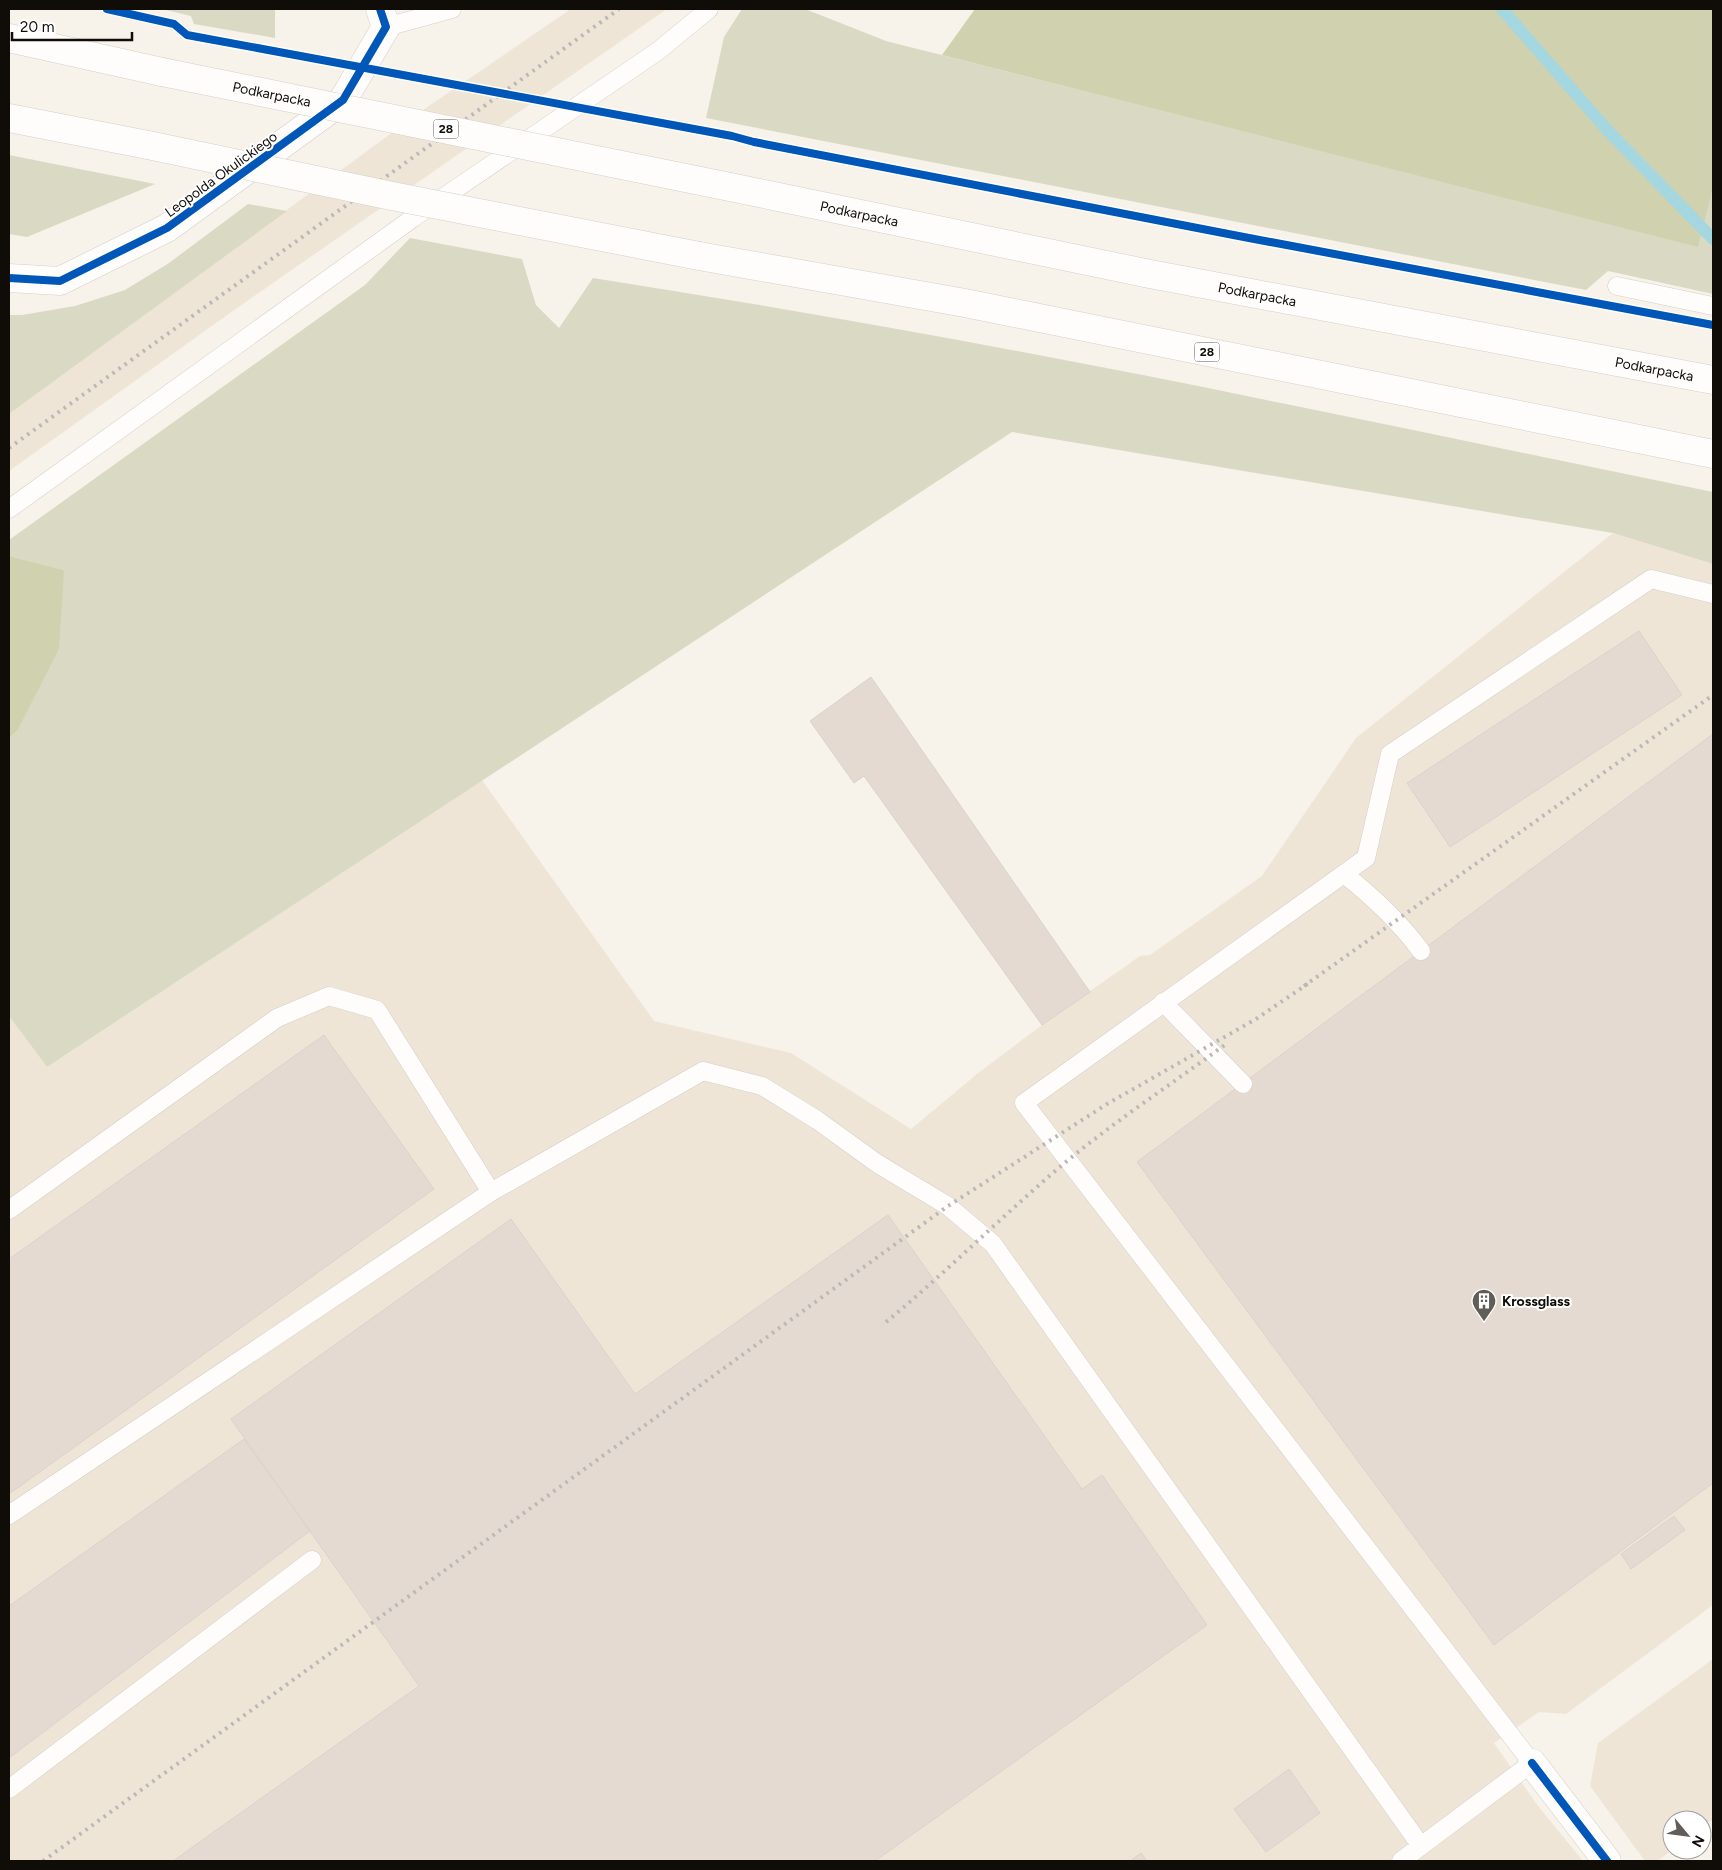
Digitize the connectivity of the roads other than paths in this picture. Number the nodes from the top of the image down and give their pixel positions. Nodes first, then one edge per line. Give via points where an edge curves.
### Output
1 (452, 9) edge
2 (709, 9) edge
3 (383, 18) edge
4 (9, 38) edge
5 (9, 118) edge
6 (9, 278) edge
7 (1617, 286) dead end
8 (1713, 306) edge
9 (1713, 380) edge
10 (1713, 454) edge
11 (9, 509) edge
12 (1713, 594) edge
13 (1344, 874) junction
14 (1421, 951) dead end
15 (1163, 1002) junction
16 (1243, 1084) dead end
17 (491, 1192) junction
18 (9, 1210) edge
19 (9, 1516) edge
20 (312, 1560) dead end
21 (1532, 1763) junction
22 (9, 1789) edge
23 (1421, 1846) junction
24 (1401, 1861) edge
25 (1607, 1861) edge

1 - 3 lane
2 - 11 lane via 658,51 413,218
3 - 6 main road, Leopolda Okulickiego via 343,100 167,228 60,281
4 - 9 main road, Podkarpacka / 28, bridge via 1150,274
5 - 10 main road, 28, bridge via 699,256 965,303
7 - 8 lane
12 - 13 lane via 1651,579 1390,754 1366,858
13 - 14 lane via 1376,899
13 - 15 lane
15 - 16 lane
15 - 21 lane via 1024,1103
17 - 18 lane via 377,1010 329,996 277,1018
17 - 19 lane
17 - 23 lane via 704,1071 762,1086 878,1164 948,1206 993,1244
20 - 22 lane
21 - 23 lane
21 - 25 main road
23 - 24 lane

